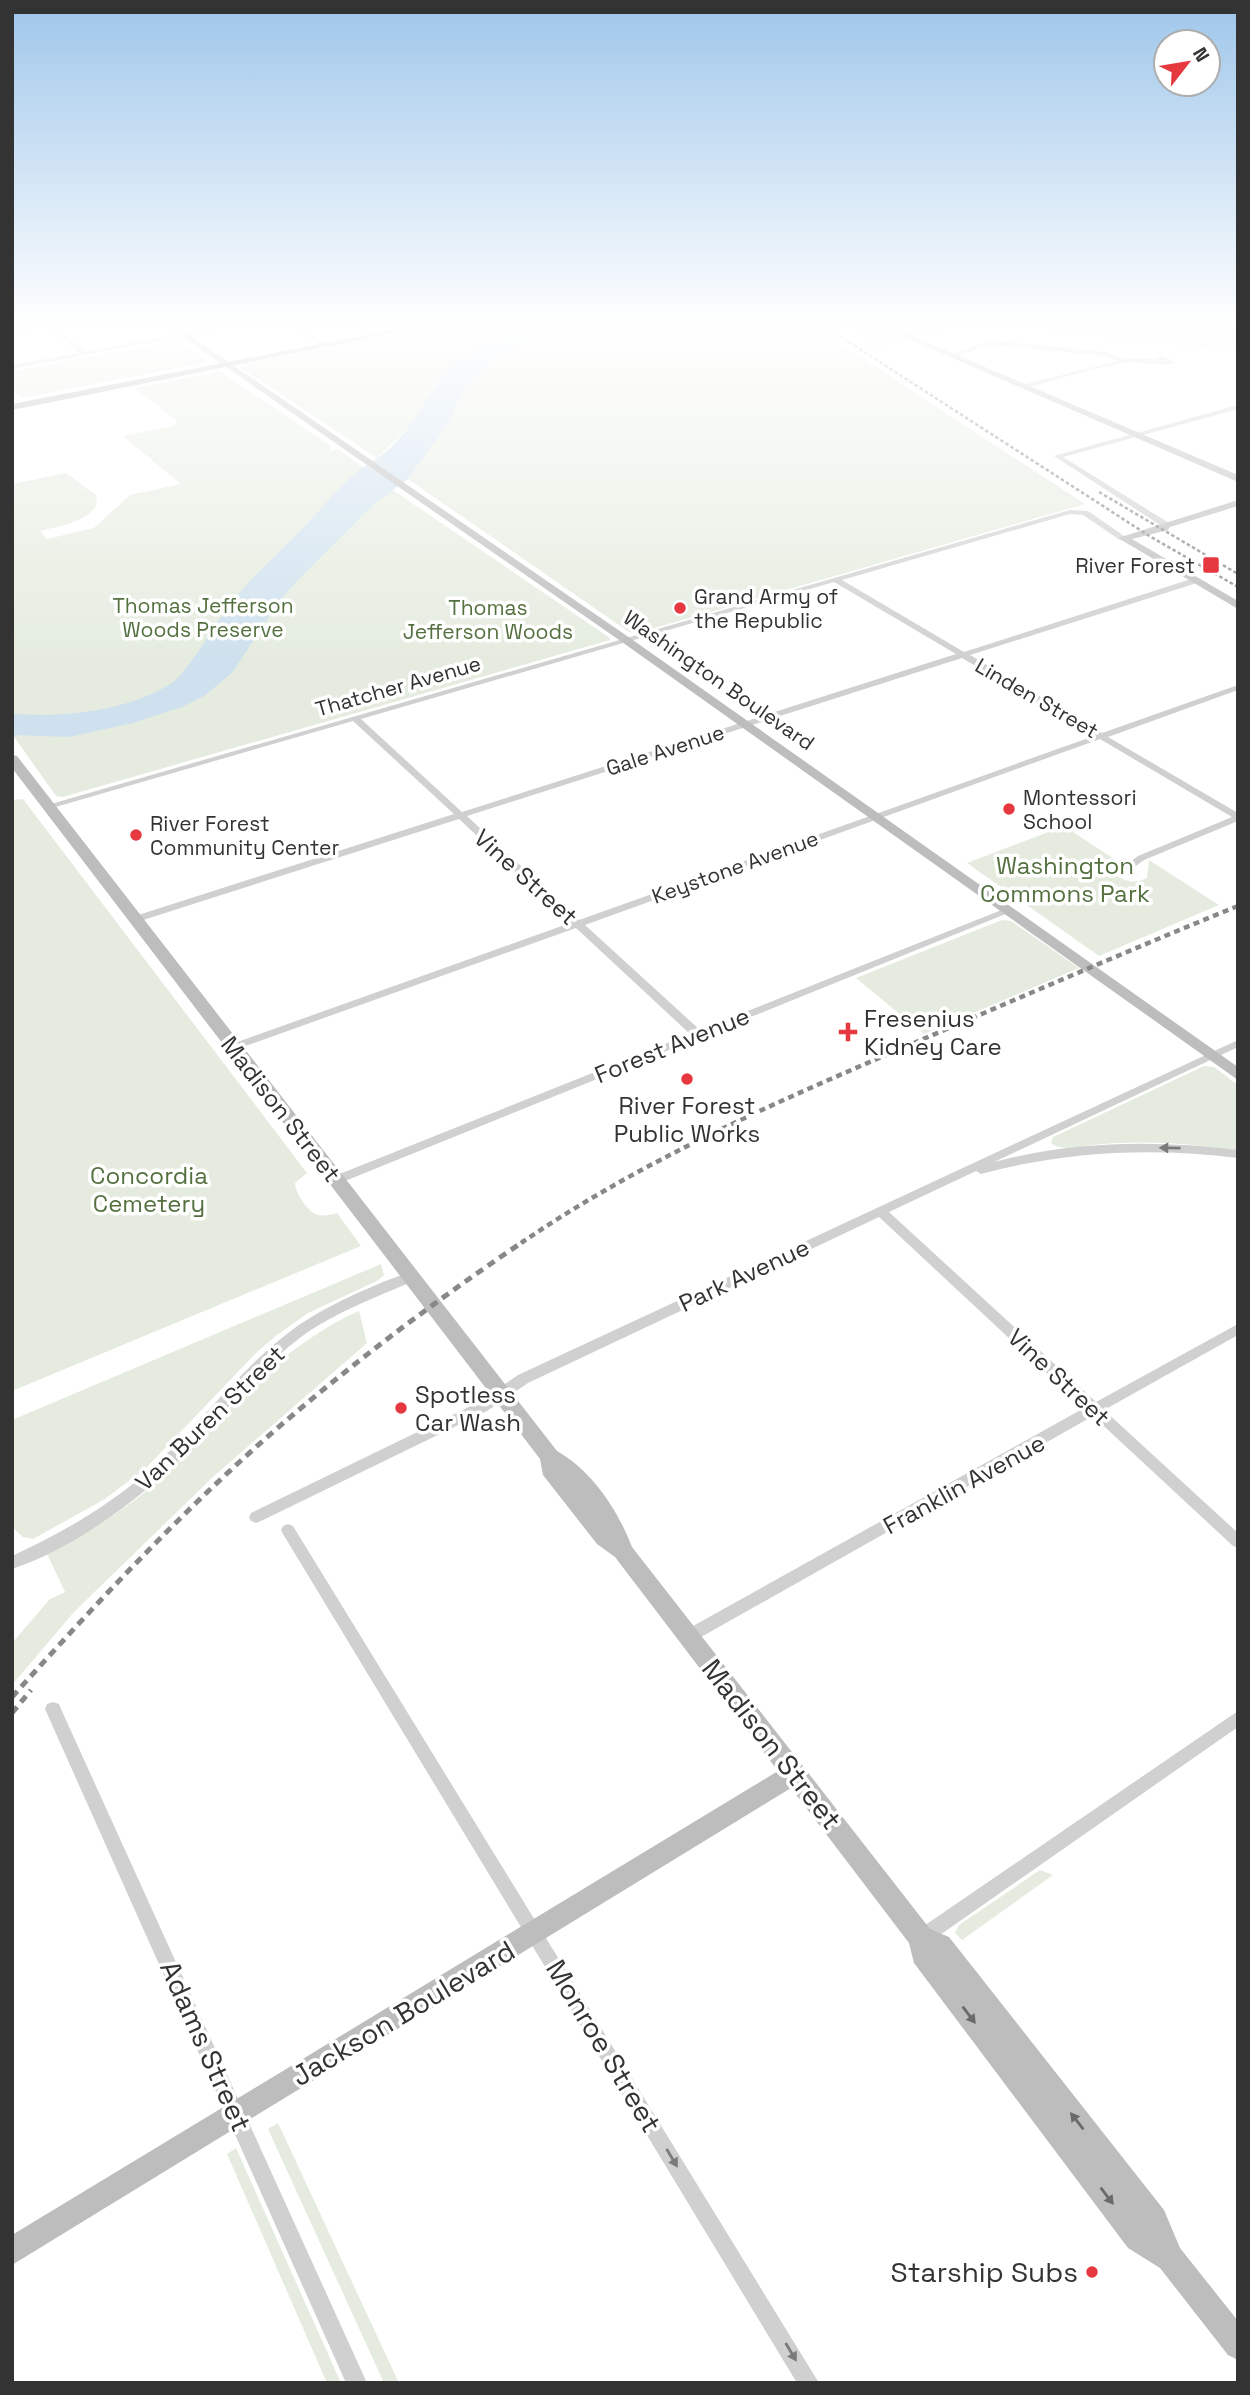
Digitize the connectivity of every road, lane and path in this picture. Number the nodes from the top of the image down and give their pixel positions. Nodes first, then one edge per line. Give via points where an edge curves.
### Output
1 (333, 438) edge
2 (1126, 438) edge
3 (1143, 438) edge
4 (1238, 478) edge
5 (1238, 503) edge
6 (1166, 525) junction
7 (1123, 538) junction
8 (835, 580) junction
9 (1194, 581) junction
10 (1238, 606) edge
11 (626, 640) junction
12 (963, 655) junction
13 (1238, 687) edge
14 (355, 718) junction
15 (744, 725) junction
16 (1101, 736) junction
17 (12, 758) edge
18 (49, 806) junction
19 (459, 816) junction
20 (877, 817) junction
21 (1238, 818) edge
22 (1126, 869) dead end
23 (1008, 911) junction
24 (136, 919) junction
25 (577, 924) junction
26 (698, 1035) junction
27 (1238, 1043) edge
28 (233, 1047) junction
29 (1211, 1055) junction
30 (1238, 1075) edge
31 (1238, 1154) edge
32 (335, 1180) junction
33 (934, 1186) junction
34 (880, 1211) junction
35 (411, 1277) junction
36 (1238, 1329) edge
37 (502, 1394) junction
38 (1095, 1410) junction
39 (256, 1517) dead end
40 (288, 1530) dead end
41 (1238, 1542) edge
42 (12, 1563) edge
43 (689, 1636) junction
44 (53, 1709) dead end
45 (1238, 1718) edge
46 (794, 1774) junction
47 (534, 1933) junction
48 (921, 1938) junction
49 (237, 2114) junction
50 (12, 2251) edge
51 (1238, 2345) edge
52 (357, 2383) edge
53 (810, 2383) edge

1 - 11 street, Washington Boulevard
2 - 6 street via 1057,456
3 - 4 street
5 - 6 street
6 - 7 street
7 - 8 street, Thatcher Avenue via 1080,512 1070,512
7 - 9 street
8 - 11 street, Thatcher Avenue
8 - 12 street, Linden Street
9 - 10 street
9 - 12 street, Gale Avenue
11 - 14 street, Thatcher Avenue
11 - 15 street, Washington Boulevard
12 - 15 street, Gale Avenue
12 - 16 street, Linden Street
13 - 16 street, Keystone Avenue
14 - 18 street, Thatcher Avenue
14 - 19 street, Vine Street
15 - 19 street, Gale Avenue
15 - 20 street, Washington Boulevard
16 - 20 street, Keystone Avenue
16 - 21 street, Linden Street
17 - 18 street, Madison Street
18 - 24 street, Madison Street
19 - 24 street, Gale Avenue
19 - 25 street, Vine Street
20 - 23 street, Washington Boulevard
20 - 25 street, Keystone Avenue
21 - 22 street via 1141,858
23 - 26 street, Forest Avenue
23 - 29 street, Washington Boulevard
24 - 28 street, Madison Street
25 - 26 street, Vine Street
25 - 28 street, Keystone Avenue
26 - 32 street, Forest Avenue
27 - 29 street, Park Avenue
28 - 32 street, Madison Street
29 - 30 street, Washington Boulevard
29 - 33 street, Park Avenue
31 -> 33 street via 1151,1148 1071,1154 985,1168
32 - 35 street, Madison Street
33 - 34 street, Park Avenue
34 - 37 street, Park Avenue via 523,1379
34 - 38 street, Vine Street
35 - 37 street, Madison Street
35 - 42 street, Van Buren Street via 297,1334 136,1491 70,1536
36 - 38 street, Franklin Avenue
37 - 39 street, Park Avenue
37 - 43 street, Madison Street via 551,1457 550,1469 604,1538 623,1551
38 - 41 street, Vine Street
38 - 43 street, Franklin Avenue
40 - 47 street, Monroe Street
43 - 46 street, Madison Street
44 - 49 street, Adams Street
45 - 48 street
46 - 47 street, Jackson Boulevard
46 - 48 street, Madison Street
47 - 49 street, Jackson Boulevard
47 -> 53 street, Monroe Street
48 - 51 street, Madison Street via 923,1954 1138,2238 1170,2258
49 - 50 street, Jackson Boulevard
49 - 52 street, Adams Street

